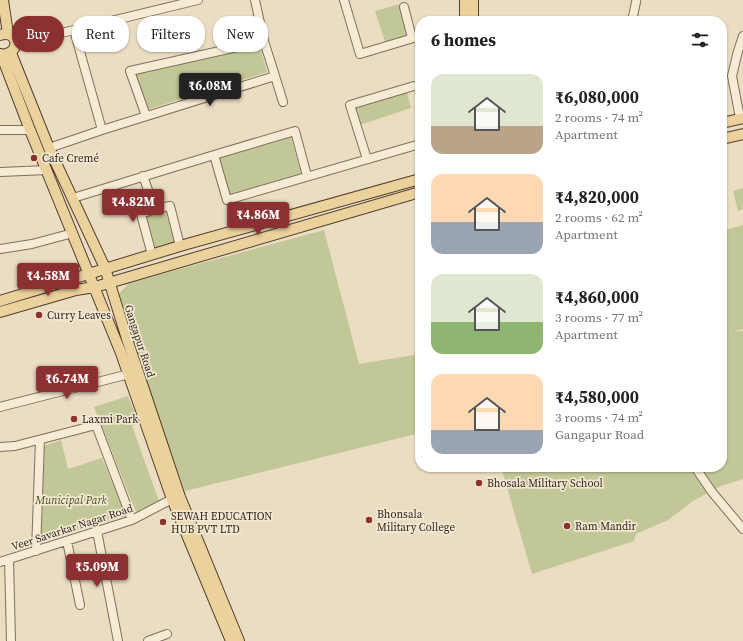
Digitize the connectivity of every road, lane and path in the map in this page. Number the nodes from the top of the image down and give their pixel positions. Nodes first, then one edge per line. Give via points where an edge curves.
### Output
1 (3, 0) edge
2 (198, 0) edge
3 (255, 0) edge
4 (344, 0) edge
5 (465, 0) edge
6 (474, 0) edge
7 (636, 2) dead end
8 (404, 7) dead end
9 (259, 16) edge
10 (465, 16) edge
11 (473, 16) edge
12 (633, 16) edge
13 (129, 17) edge
14 (72, 31) edge
15 (4, 34) edge
16 (415, 34) edge
17 (743, 36) edge
18 (415, 37) edge
19 (7, 51) edge
20 (80, 52) edge
21 (215, 52) edge
22 (267, 52) edge
23 (743, 62) edge
24 (734, 64) junction
25 (275, 76) junction
26 (414, 86) dead end
27 (283, 102) dead end
28 (146, 116) junction
29 (742, 118) edge
30 (727, 122) edge
31 (0, 130) edge
32 (30, 130) junction
33 (102, 130) junction
34 (743, 134) edge
35 (727, 138) edge
36 (415, 145) edge
37 (49, 148) junction
38 (214, 156) junction
39 (367, 159) junction
40 (48, 170) junction
41 (0, 172) edge
42 (143, 176) junction
43 (307, 176) junction
44 (415, 180) edge
45 (415, 193) edge
46 (73, 198) junction
47 (155, 209) junction
48 (73, 233) junction
49 (180, 246) junction
50 (0, 248) edge
51 (152, 255) junction
52 (105, 268) junction
53 (90, 273) junction
54 (109, 283) junction
55 (95, 287) junction
56 (0, 301) edge
57 (0, 312) edge
58 (129, 374) junction
59 (0, 407) edge
60 (40, 440) junction
61 (0, 447) edge
62 (698, 472) edge
63 (172, 499) junction
64 (132, 520) junction
65 (743, 529) edge
66 (96, 531) junction
67 (67, 541) junction
68 (36, 551) junction
69 (9, 559) junction
70 (0, 562) edge
71 (80, 605) dead end
72 (167, 634) dead end
73 (11, 641) edge
74 (118, 641) edge
75 (148, 641) edge
76 (231, 641) edge
77 (239, 641) edge

1 - 15 main road
2 - 13 street
3 - 9 street
4 - 18 street via 360,54
5 - 10 main road
6 - 11 main road
7 - 12 street
8 - 16 street
14 - 19 street
15 - 19 main road via 14,38
17 - 24 street
19 - 32 main road, Gangapur Road
19 - 37 main road, Gangapur Road
20 - 33 street
21 - 28 street via 130,71
22 - 25 street
23 - 24 street
24 - 29 street via 732,76
25 - 27 street
25 - 28 street
26 - 39 street via 350,105
28 - 33 street
29 - 30 main road
31 - 32 street
32 - 40 main road, Gangapur Road
33 - 37 street
34 - 35 main road
36 - 39 street
37 - 46 main road, Gangapur Road
38 - 42 street
38 - 43 street via 227,200
38 - 43 street via 295,131
39 - 43 street
40 - 41 street
40 - 48 main road, Gangapur Road
42 - 46 street
42 - 47 street
44 - 49 main road
45 - 54 main road
46 - 52 main road, Gangapur Road
47 - 49 street via 170,206
47 - 51 street via 141,214
48 - 50 street via 32,244
48 - 53 main road, Gangapur Road
49 - 51 main road
51 - 52 main road
52 - 53 main road
52 - 54 main road, Gangapur Road
53 - 55 main road, Gangapur Road
53 - 56 main road
54 - 55 main road
54 - 77 main road, Gangapur Road via 180,497
55 - 57 main road
55 - 58 main road, Gangapur Road
58 - 59 street
58 - 63 main road, Gangapur Road
60 - 61 street
60 - 64 street via 96,426
60 - 68 street
62 - 65 street
63 - 64 street, Veer Savarkar Nagar Road
63 - 76 main road, Gangapur Road
64 - 66 street, Veer Savarkar Nagar Road
66 - 67 street, Veer Savarkar Nagar Road
66 - 74 street
67 - 68 street, Veer Savarkar Nagar Road
67 - 71 street
68 - 69 street, Veer Savarkar Nagar Road
69 - 70 street, Veer Savarkar Nagar Road
69 - 73 street
72 - 75 street

